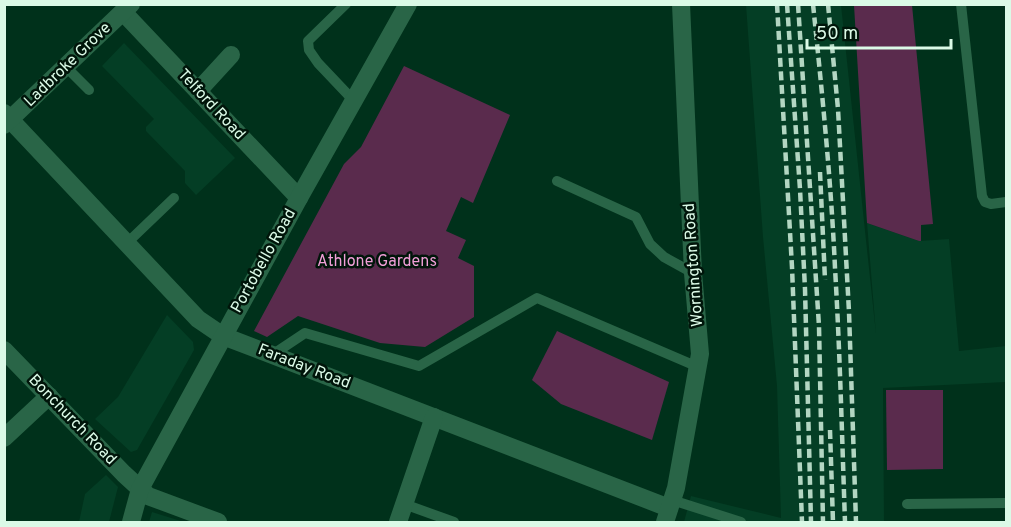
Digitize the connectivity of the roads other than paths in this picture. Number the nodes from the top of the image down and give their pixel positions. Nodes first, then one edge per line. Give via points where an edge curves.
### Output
1 (346, 4) edge
2 (408, 4) edge
3 (681, 4) edge
4 (961, 4) edge
5 (127, 8) edge
6 (231, 55) dead end
7 (66, 67) junction
8 (88, 90) dead end
9 (198, 91) junction
10 (354, 101) junction
11 (6, 120) edge
12 (557, 181) dead end
13 (174, 198) dead end
14 (299, 198) junction
15 (1006, 202) edge
16 (127, 243) junction
17 (693, 273) junction
18 (223, 336) junction
19 (4, 350) edge
20 (272, 355) junction
21 (698, 367) junction
22 (49, 396) junction
23 (434, 417) junction
24 (4, 438) edge
25 (140, 489) junction
26 (1006, 503) edge
27 (404, 504) junction
28 (907, 504) dead end
29 (669, 510) edge
30 (130, 522) edge
31 (218, 522) edge
32 (398, 522) edge
33 (454, 522) edge
34 (741, 522) edge

1 - 10 lane via 308,41 318,63
2 - 10 street, Portobello Road
3 - 17 street, Wornington Road
4 - 15 lane via 982,195 991,204
5 - 7 street, Ladbroke Grove
5 - 9 street, Telford Road
6 - 9 street
7 - 8 lane
7 - 11 street, Ladbroke Grove
9 - 14 street, Telford Road
10 - 14 street, Portobello Road
11 - 16 street, Faraday Road
12 - 17 lane via 636,217 650,244 664,258
13 - 16 lane
14 - 18 street, Portobello Road
16 - 18 street, Faraday Road via 198,319
17 - 21 street, Wornington Road
18 - 20 street, Faraday Road
18 - 25 street, Portobello Road
19 - 22 street, Bonchurch Road
20 - 21 lane via 305,333 419,366 537,298
20 - 23 street, Faraday Road
21 - 29 street, Wornington Road
22 - 24 street
22 - 25 street, Bonchurch Road
23 - 27 street
23 - 29 street, Faraday Road
25 - 30 street, Portobello Road
25 - 31 street, Bonchurch Road via 148,496
26 - 28 lane
27 - 32 street
27 - 33 lane
29 - 34 lane

